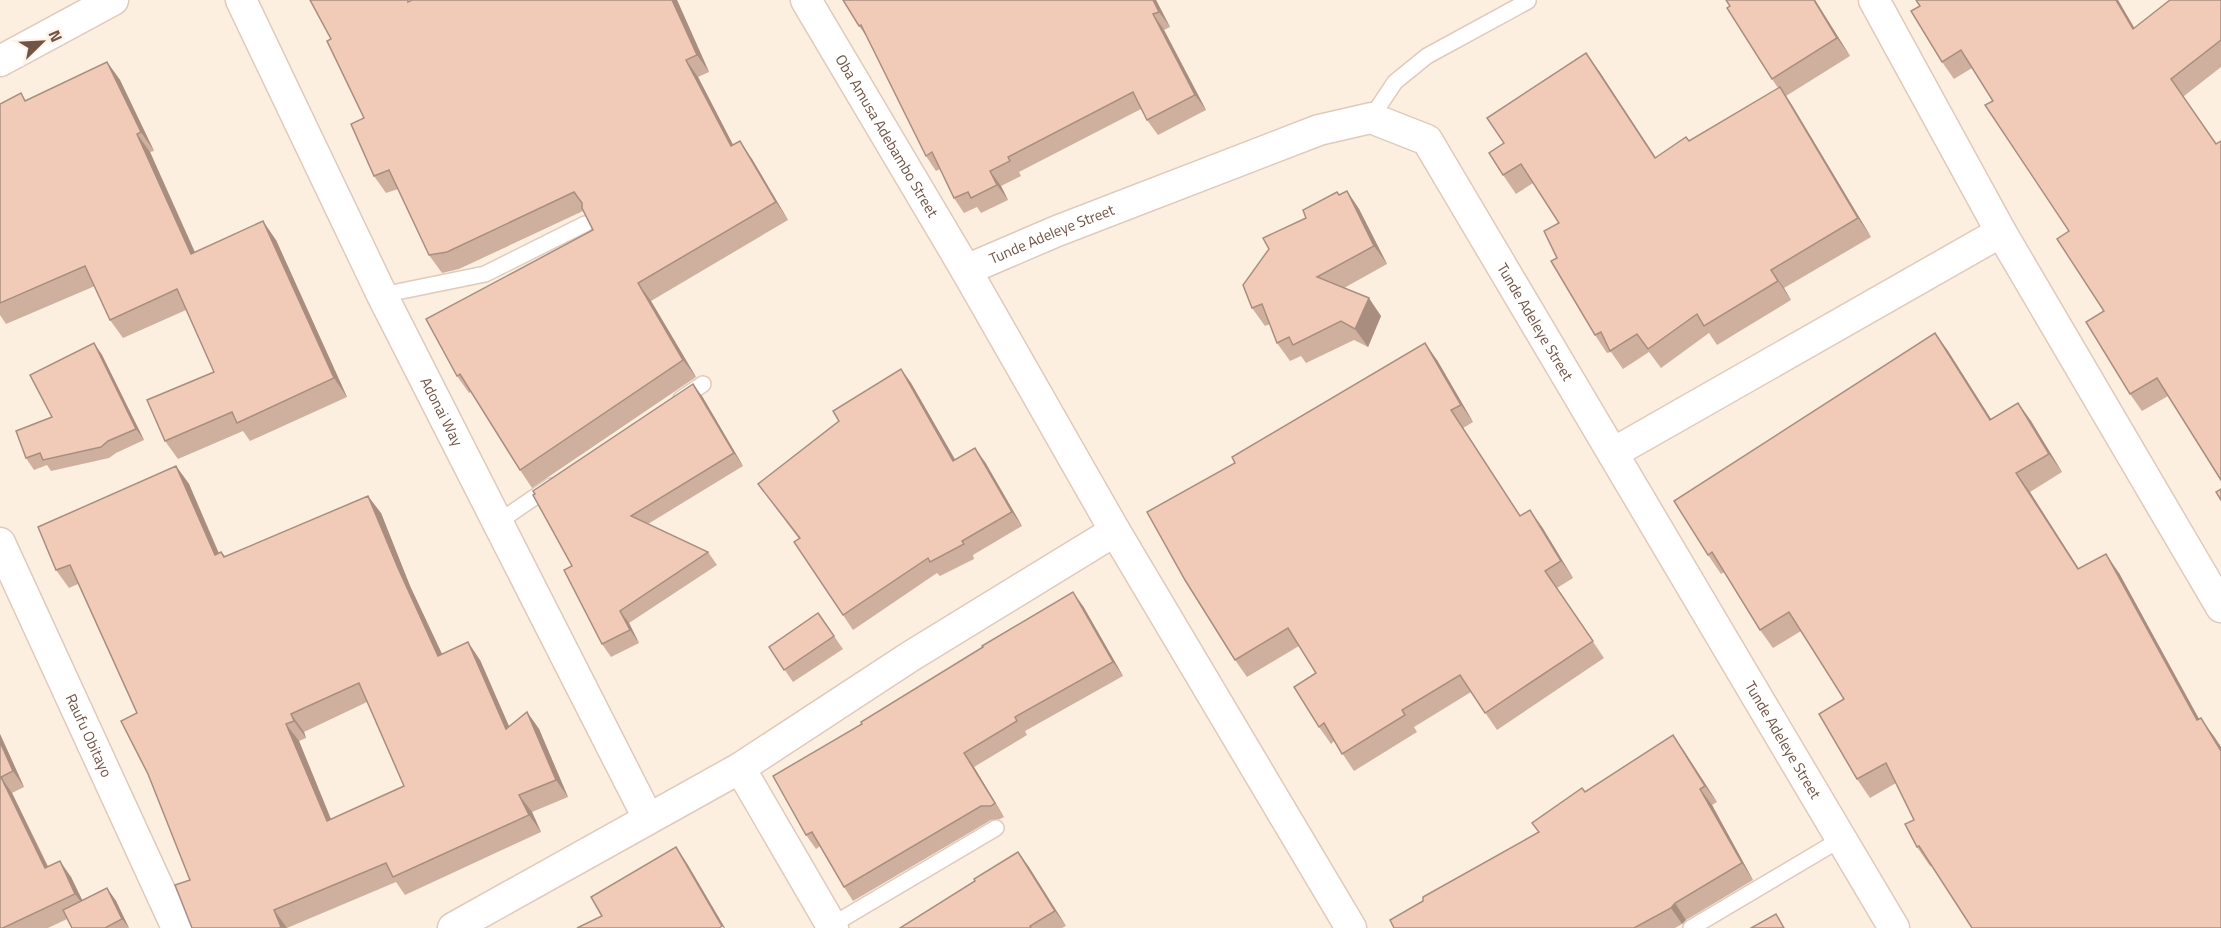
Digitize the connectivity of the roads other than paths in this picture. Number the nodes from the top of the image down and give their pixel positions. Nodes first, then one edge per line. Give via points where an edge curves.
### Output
1 (113, 0) edge
2 (241, 0) edge
3 (806, 0) edge
4 (1874, 0) edge
5 (1528, 1) edge
6 (0, 61) edge
7 (1371, 118) junction
8 (585, 224) edge
9 (2001, 232) junction
10 (966, 270) junction
11 (382, 295) junction
12 (703, 384) dead end
13 (664, 411) edge
14 (1613, 453) junction
15 (566, 476) edge
16 (497, 523) junction
17 (1116, 531) junction
18 (0, 543) edge
19 (2221, 607) edge
20 (740, 768) junction
21 (648, 818) junction
22 (996, 828) dead end
23 (1841, 839) junction
24 (833, 927) edge
25 (177, 928) edge
26 (453, 928) edge
27 (1352, 928) edge
28 (1691, 928) edge
29 (1894, 928) edge

1 - 6 street
2 - 11 street, Adonai Way
3 - 10 street, Oba Amusa Adebambo Street
4 - 9 street
5 - 7 lane via 1427,57 1395,82
7 - 10 street, Tunde Adeleye Street via 1319,130
7 - 14 street, Tunde Adeleye Street via 1427,140
8 - 11 lane via 485,274
9 - 14 street
9 - 19 street
10 - 17 street, Oba Amusa Adebambo Street
11 - 16 street, Adonai Way
12 - 13 lane
14 - 23 street, Tunde Adeleye Street
15 - 16 lane
16 - 21 street, Adonai Way
17 - 20 street via 911,656
17 - 27 street, Oba Amusa Adebambo Street
18 - 25 street, Raufu Obitayo
20 - 21 street
20 - 24 street
21 - 26 street
22 - 24 lane
23 - 28 lane
23 - 29 street, Tunde Adeleye Street

